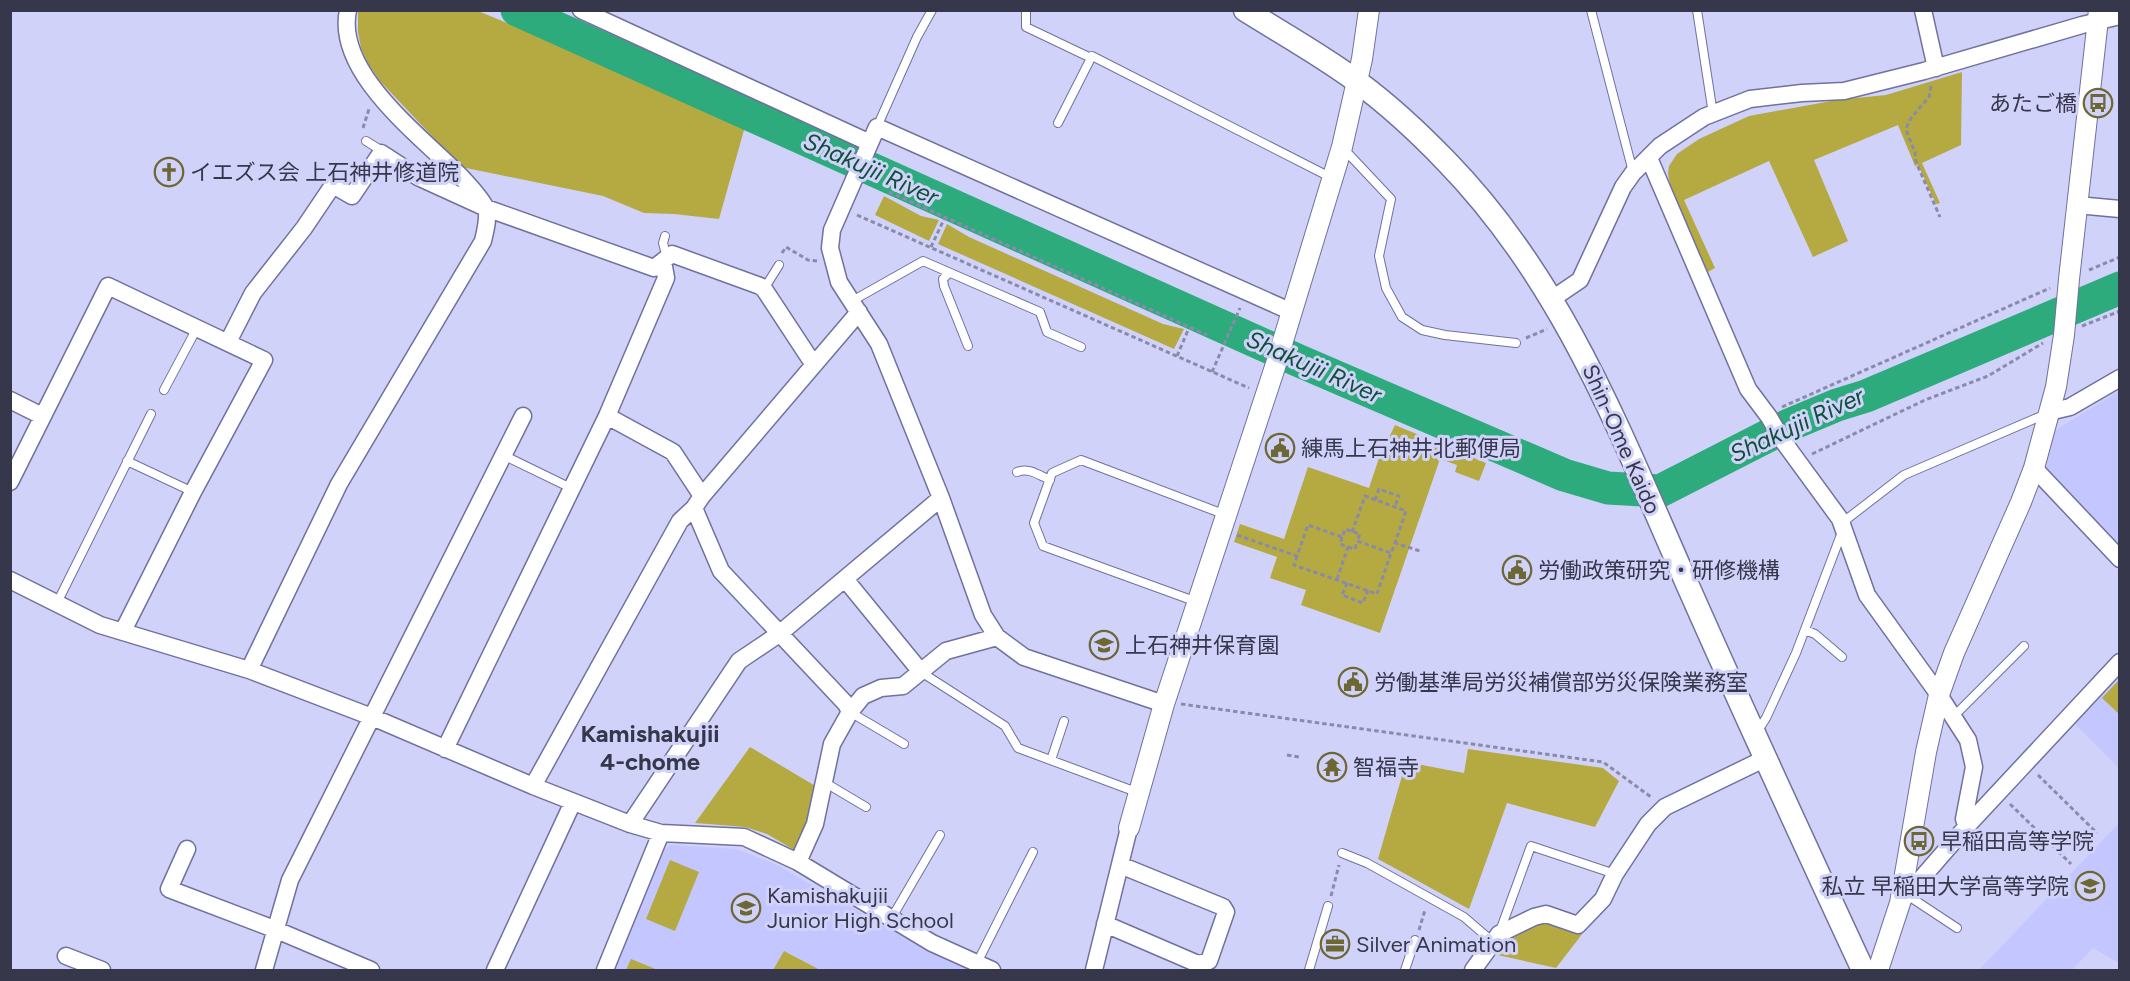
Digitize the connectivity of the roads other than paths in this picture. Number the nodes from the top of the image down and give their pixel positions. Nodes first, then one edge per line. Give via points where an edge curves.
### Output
1 (348, 10) edge
2 (580, 10) edge
3 (932, 10) edge
4 (1026, 10) edge
5 (1245, 10) edge
6 (1369, 10) edge
7 (1591, 10) edge
8 (1697, 10) edge
9 (1923, 10) edge
10 (2098, 16) edge
11 (2120, 16) edge
12 (1091, 58) junction
13 (1930, 69) junction
14 (1357, 82) junction
15 (1713, 114) junction
16 (1058, 123) dead end
17 (364, 138) road end
18 (872, 140) junction
19 (1342, 147) junction
20 (381, 153) junction
21 (1649, 158) junction
22 (1633, 172) junction
23 (1332, 178) junction
24 (2077, 205) junction
25 (486, 208) junction
26 (2120, 208) edge
27 (665, 236) dead end
28 (665, 260) junction
29 (779, 265) dead end
30 (949, 273) junction
31 (764, 289) junction
32 (1552, 299) junction
33 (856, 307) junction
34 (1292, 312) junction
35 (197, 328) junction
36 (228, 342) junction
37 (1516, 343) road end
38 (968, 346) dead end
39 (1081, 347) dead end
40 (814, 364) junction
41 (2120, 378) edge
42 (164, 390) dead end
43 (10, 400) edge
44 (2049, 412) junction
45 (151, 414) dead end
46 (42, 416) junction
47 (523, 416) dead end
48 (607, 416) junction
49 (503, 456) junction
50 (128, 461) junction
51 (2034, 468) junction
52 (1017, 472) dead end
53 (1050, 480) junction
54 (10, 482) edge
55 (573, 489) junction
56 (193, 492) junction
57 (941, 498) junction
58 (698, 502) junction
59 (1224, 522) junction
60 (1844, 528) junction
61 (2120, 559) edge
62 (845, 579) junction
63 (10, 580) edge
64 (1197, 602) junction
65 (57, 603) junction
66 (1805, 630) junction
67 (123, 631) junction
68 (779, 634) junction
69 (998, 637) junction
70 (2024, 646) dead end
71 (1842, 657) dead end
72 (2120, 662) edge
73 (249, 670) junction
74 (921, 672) junction
75 (1939, 695) junction
76 (1164, 703) junction
77 (850, 712) junction
78 (372, 717) junction
79 (1953, 717) junction
80 (1064, 721) dead end
81 (1755, 735) junction
82 (904, 744) dead end
83 (445, 749) junction
84 (1766, 758) junction
85 (1051, 760) junction
86 (824, 782) junction
87 (533, 786) junction
88 (1139, 793) junction
89 (573, 802) junction
90 (866, 807) dead end
91 (630, 824) junction
92 (1967, 826) junction
93 (1129, 828) joint
94 (661, 833) junction
95 (940, 835) dead end
96 (187, 849) dead end
97 (1033, 852) dead end
98 (1342, 854) road end
99 (798, 862) junction
100 (1120, 866) junction
101 (1615, 874) junction
102 (1904, 899) junction
103 (1328, 906) road end
104 (891, 919) junction
105 (1105, 924) junction
106 (1958, 928) dead end
107 (274, 929) junction
108 (1496, 938) junction
109 (1415, 940) road end
110 (66, 956) dead end
111 (985, 967) edge
112 (102, 970) edge
113 (264, 970) edge
114 (371, 970) edge
115 (495, 970) edge
116 (604, 970) edge
117 (1094, 970) edge
118 (1309, 970) edge
119 (1405, 970) edge
120 (1473, 970) edge
121 (1863, 970) edge
122 (1878, 970) edge

1 - 25 street via 350,50 361,72 375,91 464,179
2 - 18 street
3 - 18 lane
4 - 12 lane via 1026,27
5 - 14 main road, Shin-Ome Kaido
6 - 14 street
7 - 22 lane
8 - 15 lane
9 - 13 street
10 - 11 street
10 - 13 street
10 - 24 street
12 - 16 lane
12 - 23 lane
13 - 15 street via 1844,91 1750,99
14 - 19 street
14 - 32 main road, Shin-Ome Kaido via 1448,162 1495,217
15 - 21 street via 1660,146
17 - 20 lane
18 - 33 street via 832,230 830,248 839,282
18 - 34 street
19 - 23 street
19 - 37 lane via 1391,199 1379,256 1386,288 1402,316 1422,330
20 - 25 street via 418,177
20 - 36 street via 352,195 333,185 254,293
21 - 22 street
21 - 60 street via 1749,389
22 - 32 street via 1580,280
23 - 34 street
24 - 26 street
24 - 44 street via 2064,332
25 - 28 street via 654,268
25 - 73 street via 483,241 339,484
27 - 28 lane
28 - 31 street via 672,254
28 - 48 street via 666,278
29 - 31 lane
30 - 33 lane via 923,261
30 - 38 lane via 944,286
30 - 39 lane via 1040,312 1047,332
31 - 40 street
32 - 81 main road, Shin-Ome Kaido via 1612,415
33 - 40 street
33 - 57 street via 879,344
34 - 59 street
35 - 36 street
35 - 42 lane
35 - 46 street via 108,286
36 - 56 street via 264,360
40 - 58 street
41 - 44 street via 2070,407
43 - 46 street
44 - 51 street
44 - 60 lane via 1904,475 1847,519
45 - 50 lane
46 - 54 street
47 - 49 street
48 - 55 street
48 - 58 street via 673,452
49 - 55 lane
49 - 78 street
50 - 56 lane
50 - 65 lane
51 - 61 street
51 - 75 street
52 - 53 lane via 1023,469
53 - 59 lane via 1052,473 1081,460
53 - 64 lane via 1034,523 1043,546
55 - 83 street
56 - 67 street
57 - 62 street
57 - 69 street via 983,615
58 - 68 street via 721,571
58 - 87 street via 680,521
59 - 64 street
60 - 66 lane
60 - 75 street via 1867,595
62 - 68 street
62 - 74 street
63 - 65 street
64 - 76 street
65 - 67 street via 100,625
66 - 71 lane
66 - 81 lane
67 - 73 street
68 - 77 street
68 - 91 street via 740,661
69 - 74 street via 945,651
69 - 76 street via 1024,657
70 - 79 lane
72 - 92 street
73 - 78 street
74 - 77 street via 903,686 881,688 863,696
74 - 85 lane via 1005,726 1018,748
75 - 79 street
75 - 102 street via 1926,752
76 - 88 street
77 - 82 lane
77 - 86 street via 832,744
78 - 83 street
78 - 107 street via 290,880
79 - 92 street via 1968,740 1974,767 1964,819
80 - 85 lane
81 - 84 main road, Shin-Ome Kaido
83 - 87 street
84 - 101 street via 1665,807 1648,824
84 - 121 main road, Shin-Ome Kaido
85 - 88 lane
86 - 90 lane
86 - 99 street via 815,824
87 - 89 street
88 - 93 street
89 - 91 street
89 - 115 street
91 - 94 street
92 - 102 street
93 - 100 street
94 - 99 street via 744,837
94 - 116 street
95 - 104 lane
96 - 107 street via 169,889
97 - 111 lane
98 - 108 lane via 1430,897
99 - 104 street
100 - 105 street
100 - 105 street via 1223,907 1226,912 1209,960 1198,964
101 - 108 street via 1603,899 1578,925 1546,915 1534,917
101 - 108 lane via 1531,846
102 - 106 lane
102 - 122 street
103 - 118 lane
104 - 111 street
105 - 117 street
107 - 113 street
107 - 114 street
108 - 120 street
109 - 119 lane
110 - 112 street

